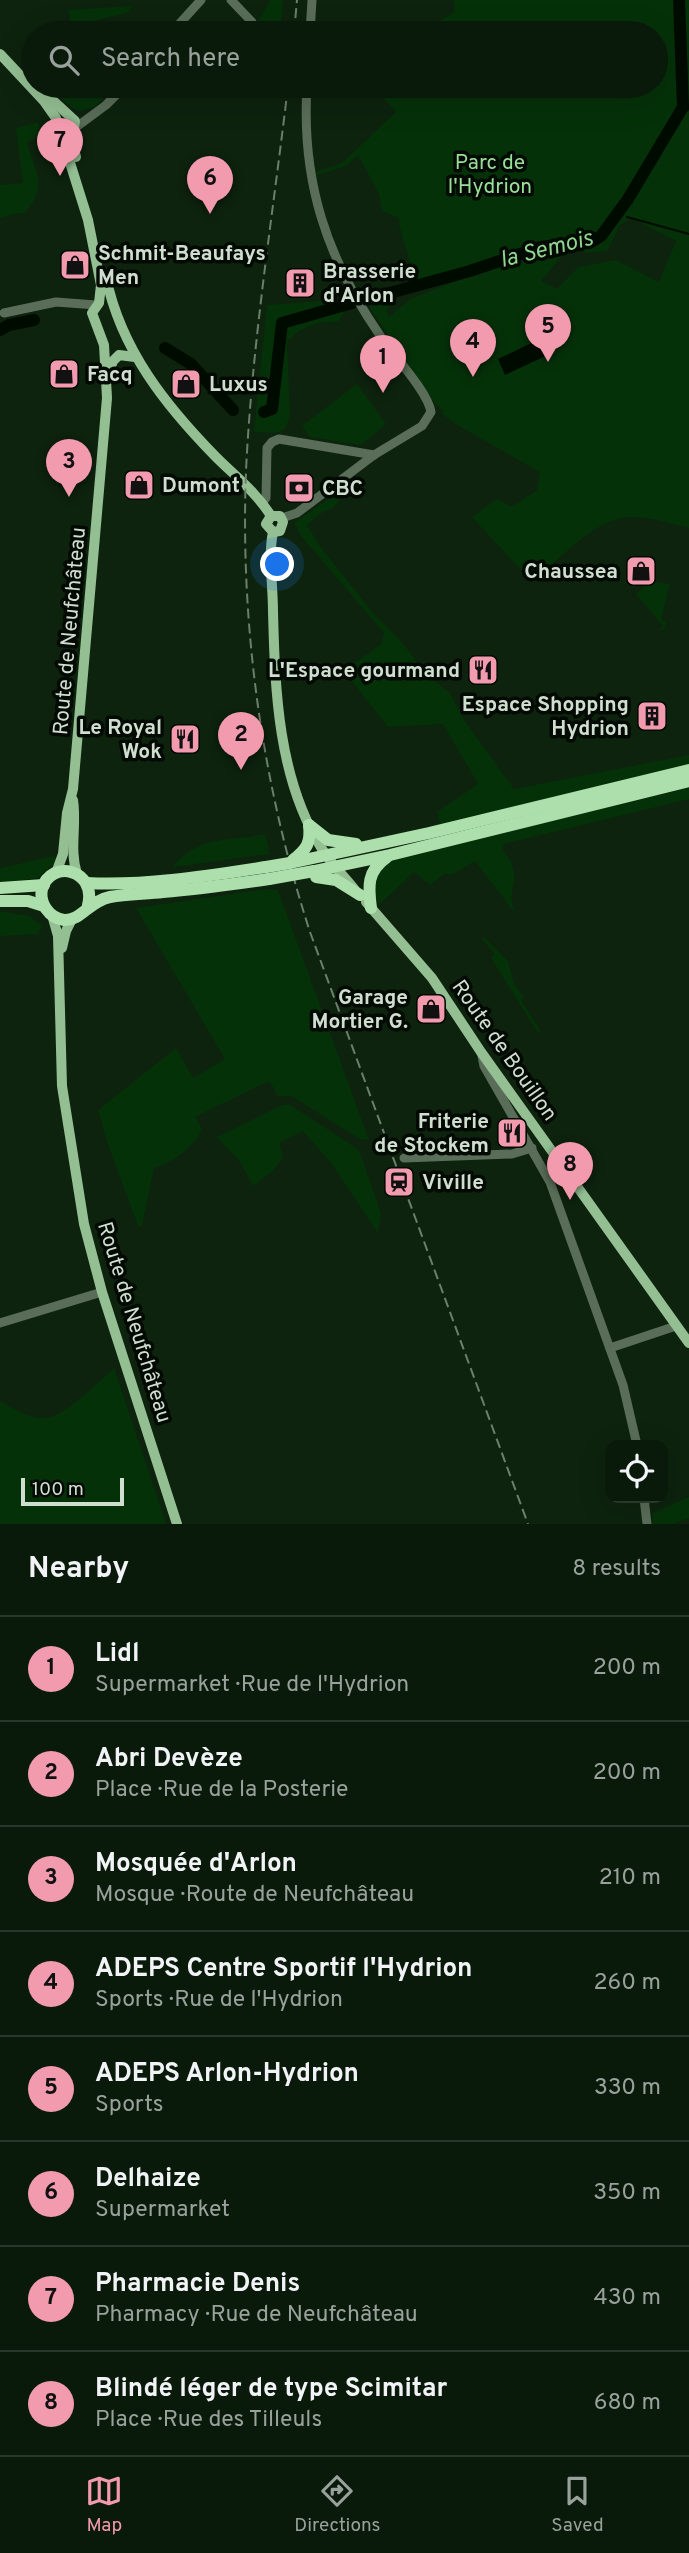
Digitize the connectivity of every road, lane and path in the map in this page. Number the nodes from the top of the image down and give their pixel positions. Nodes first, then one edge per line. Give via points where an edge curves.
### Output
1 (201, 0) edge
2 (231, 0) edge
3 (312, 0) edge
4 (182, 21) edge
5 (251, 21) edge
6 (311, 21) edge
7 (0, 44) edge
8 (0, 54) edge
9 (21, 66) edge
10 (21, 76) edge
11 (41, 98) edge
12 (52, 98) edge
13 (113, 98) edge
14 (307, 98) edge
15 (70, 115) junction
16 (89, 117) junction
17 (58, 126) junction
18 (74, 129) junction
19 (67, 303) junction
20 (98, 304) junction
21 (115, 308) junction
22 (4, 313) dead end
23 (94, 320) junction
24 (110, 325) junction
25 (126, 337) junction
26 (104, 345) junction
27 (135, 358) junction
28 (107, 377) junction
29 (374, 455) junction
30 (262, 503) junction
31 (276, 517) junction
32 (689, 770) edge
33 (689, 781) edge
34 (72, 796) junction
35 (309, 825) junction
36 (364, 848) junction
37 (326, 855) junction
38 (390, 855) junction
39 (312, 864) junction
40 (336, 867) junction
41 (290, 869) junction
42 (56, 873) junction
43 (268, 873) junction
44 (77, 874) junction
45 (87, 883) junction
46 (44, 886) junction
47 (0, 888) edge
48 (360, 895) junction
49 (0, 901) edge
50 (88, 905) junction
51 (371, 908) junction
52 (48, 911) junction
53 (72, 919) junction
54 (59, 961) junction
55 (481, 1052) junction
56 (545, 1141) junction
57 (534, 1151) junction
58 (404, 1158) dead end
59 (102, 1292) junction
60 (0, 1323) edge
61 (676, 1326) junction
62 (689, 1343) edge
63 (610, 1348) junction
64 (636, 1440) edge
65 (645, 1503) edge
66 (177, 1524) edge
67 (647, 1524) edge

1 - 4 street
2 - 5 street
3 - 6 street
7 - 9 main road
8 - 10 main road
11 - 17 main road
12 - 15 main road
13 - 16 street
14 - 29 street via 309,168 336,262 367,317 430,404 430,417 422,426
15 - 16 street
15 - 17 main road via 62,115
15 - 18 main road
16 - 18 street
17 - 18 main road via 66,134
17 - 20 main road via 88,220 102,285
18 - 21 main road via 72,145
19 - 20 street
19 - 22 street
19 - 23 street
20 - 21 main road via 104,301
20 - 23 main road
21 - 24 main road
21 - 25 main road
23 - 24 main road via 101,326
23 - 26 main road, Route de Neufchâteau
24 - 25 main road
24 - 26 main road, Route de Neufchâteau
25 - 27 main road
26 - 28 main road, Route de Neufchâteau
27 - 28 main road via 124,354 116,358
27 - 30 main road via 167,403
28 - 34 main road, Route de Neufchâteau
29 - 30 street via 279,439 272,442 267,448 266,498
29 - 31 street via 297,513
30 - 31 main road
31 - 35 main road, Route de Bouillon via 267,519 266,524 273,532 278,713 295,790
32 - 36 highway
33 - 38 highway
34 - 42 main road, Route de Neufchâteau
34 - 44 main road, Route de Neufchâteau via 72,852
35 - 36 highway via 328,840
35 - 37 main road, Route de Bouillon
35 - 39 highway
36 - 37 highway
37 - 39 highway
37 - 40 main road, Route de Bouillon
38 - 40 highway
38 - 51 highway via 369,881
39 - 40 highway
39 - 41 highway, bridge
39 - 41 highway
39 - 48 highway
40 - 48 main road, Route de Bouillon
41 - 43 highway, bridge
42 - 44 highway
42 - 46 highway
43 - 45 highway
43 - 50 highway via 223,886 112,896
44 - 45 highway
45 - 50 highway
46 - 47 highway
46 - 52 highway via 41,896
48 - 51 main road, Route de Bouillon
49 - 52 highway via 28,901
50 - 53 highway
51 - 55 main road, Route de Bouillon via 432,978
52 - 53 highway
52 - 54 main road, Route de Neufchâteau via 58,936
53 - 54 main road, Route de Neufchâteau
54 - 59 main road, Route de Neufchâteau via 62,1086 84,1224
55 - 56 main road, Route de Bouillon
55 - 57 street via 484,1066
56 - 57 street
56 - 61 main road, Route de Bouillon
57 - 58 street
57 - 63 street via 550,1182
59 - 60 street
59 - 66 main road, Route de Neufchâteau
61 - 62 main road, Route de Bouillon
61 - 63 street
63 - 64 street
65 - 67 street

